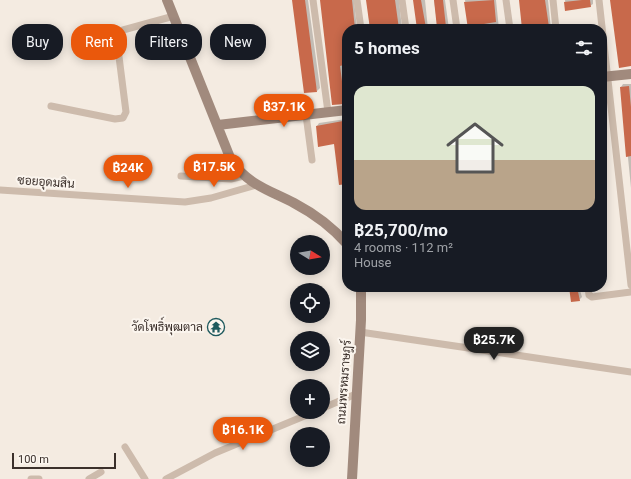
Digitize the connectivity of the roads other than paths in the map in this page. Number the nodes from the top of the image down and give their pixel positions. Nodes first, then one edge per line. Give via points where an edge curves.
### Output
1 (167, 0) edge
2 (313, 0) edge
3 (357, 0) edge
4 (402, 0) edge
5 (453, 0) edge
6 (506, 0) edge
7 (553, 0) edge
8 (599, 0) edge
9 (174, 16) junction
10 (359, 24) edge
11 (405, 24) edge
12 (455, 24) edge
13 (509, 24) edge
14 (555, 24) edge
15 (601, 24) edge
16 (631, 74) edge
17 (607, 77) edge
18 (607, 90) edge
19 (51, 106) dead end
20 (342, 111) edge
21 (328, 112) junction
22 (306, 114) junction
23 (218, 125) junction
24 (312, 160) dead end
25 (181, 176) dead end
26 (244, 176) junction
27 (256, 185) junction
28 (0, 190) edge
29 (628, 222) edge
30 (342, 239) edge
31 (630, 269) edge
32 (631, 285) edge
33 (361, 292) edge
34 (589, 292) edge
35 (631, 292) edge
36 (360, 332) junction
37 (631, 372) edge
38 (356, 394) junction
39 (330, 405) edge
40 (297, 419) edge
41 (125, 447) dead end
42 (101, 472) dead end
43 (31, 479) edge
44 (39, 479) edge
45 (89, 479) edge
46 (145, 479) edge
47 (166, 479) edge
48 (352, 479) edge

1 - 9 street
2 - 21 street
3 - 10 street
4 - 11 street
5 - 12 street
6 - 13 street
7 - 14 street
8 - 15 street
9 - 19 street via 123,30 118,34 126,107 123,118
9 - 23 street
16 - 17 street
18 - 29 street
20 - 21 street
21 - 22 street
22 - 23 street
22 - 24 street
23 - 26 street via 232,160
25 - 26 street via 231,179
26 - 27 street
27 - 28 street, ซอยอุดมสิน via 211,198 185,202
27 - 30 street via 307,211
29 - 31 street
31 - 32 street
33 - 36 street, ถนนพรหมราษฎร์
34 - 35 street via 592,297
36 - 37 street
36 - 38 street, ถนนพรหมราษฎร์
38 - 39 street
38 - 48 street, ถนนพรหมราษฎร์
40 - 47 street via 215,453
41 - 46 street
42 - 45 street
43 - 44 street

